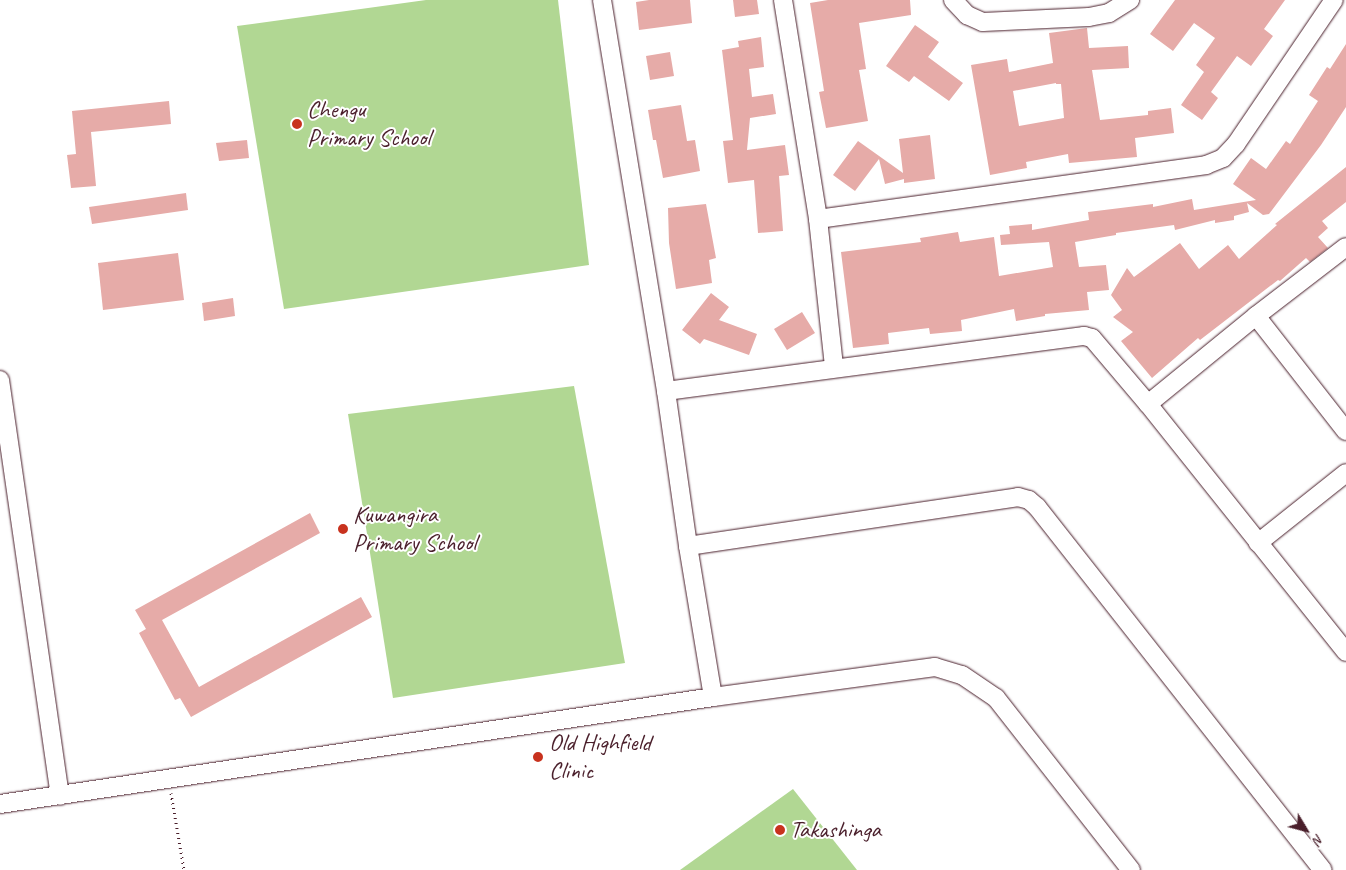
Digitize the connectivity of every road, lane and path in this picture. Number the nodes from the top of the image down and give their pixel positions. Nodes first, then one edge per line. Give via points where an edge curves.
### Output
1 (602, 0) edge
2 (784, 0) edge
3 (953, 0) edge
4 (1130, 0) edge
5 (1334, 0) edge
6 (818, 219) junction
7 (1346, 247) edge
8 (1256, 316) junction
9 (834, 368) junction
10 (0, 380) edge
11 (666, 392) junction
12 (1148, 404) junction
13 (1346, 431) edge
14 (1346, 473) edge
15 (1258, 543) junction
16 (688, 546) junction
17 (1346, 652) edge
18 (713, 697) junction
19 (168, 778) junction
20 (60, 796) junction
21 (0, 804) edge
22 (184, 870) edge
23 (1130, 870) edge
24 (1324, 870) edge

1 - 11 street
2 - 6 street
3 - 4 street via 967,16 983,22 1089,17 1109,13
5 - 6 street via 1236,144 1223,158 1206,165
6 - 9 street
7 - 8 street
8 - 12 street
8 - 13 street
9 - 11 street
9 - 12 street via 1084,336 1098,344
10 - 20 street
11 - 16 street
12 - 15 street
14 - 15 street
15 - 17 street
16 - 18 street
16 - 24 street via 1018,497 1029,500
18 - 19 street
18 - 23 street via 935,667 962,676 996,698
19 - 20 street
19 - 22 path
20 - 21 street

